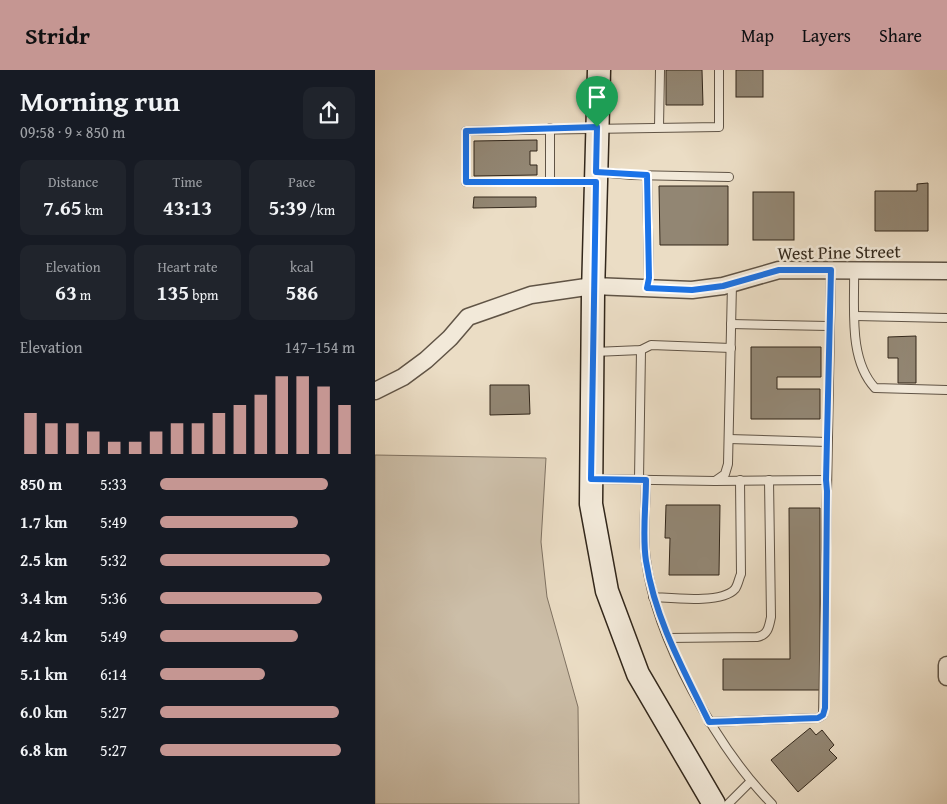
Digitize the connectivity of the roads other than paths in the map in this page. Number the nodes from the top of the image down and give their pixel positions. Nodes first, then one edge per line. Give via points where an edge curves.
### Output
1 (599, 70) edge
2 (660, 70) edge
3 (719, 70) edge
4 (597, 127) junction
5 (659, 127) junction
6 (551, 128) junction
7 (647, 175) junction
8 (596, 177) junction
9 (729, 177) dead end
10 (550, 182) junction
11 (831, 270) junction
12 (854, 270) junction
13 (947, 271) edge
14 (733, 284) junction
15 (593, 286) junction
16 (647, 288) junction
17 (856, 316) junction
18 (947, 318) edge
19 (731, 324) junction
20 (829, 326) junction
21 (731, 348) junction
22 (641, 350) junction
23 (592, 352) junction
24 (947, 390) edge
25 (375, 391) edge
26 (729, 439) junction
27 (827, 442) junction
28 (591, 479) junction
29 (643, 480) junction
30 (739, 480) junction
31 (769, 480) junction
32 (826, 480) junction
33 (715, 481) junction
34 (653, 597) junction
35 (668, 638) junction
36 (947, 665) edge
37 (947, 677) edge
38 (709, 722) junction
39 (751, 782) junction
40 (715, 804) edge
41 (728, 804) edge
42 (772, 804) edge

1 - 4 main road
2 - 5 lane
3 - 5 lane via 719,127
4 - 5 lane
4 - 6 lane
4 - 8 main road
6 - 10 lane
6 - 10 lane via 466,131 466,182
7 - 8 lane
7 - 9 lane
7 - 16 lane
8 - 10 lane
8 - 15 main road
11 - 12 street, West Pine Street
11 - 14 street, West Pine Street via 779,270
11 - 20 lane
12 - 13 street, West Pine Street
12 - 17 lane
14 - 16 street, West Pine Street via 692,290
14 - 19 lane
15 - 16 street, West Pine Street
15 - 23 main road
15 - 25 street, West Pine Street via 531,295 468,317 451,338 426,360 403,377
17 - 18 lane
17 - 24 lane via 857,354 866,379 875,388
19 - 20 lane
19 - 21 lane
20 - 27 lane
21 - 22 lane via 651,345
21 - 26 lane
22 - 23 lane
22 - 29 lane
23 - 28 main road
26 - 27 lane
26 - 33 lane via 725,474
27 - 32 lane
28 - 29 lane
28 - 40 main road via 591,504 607,592 638,674
29 - 33 lane
29 - 34 lane via 645,558
30 - 31 lane
30 - 33 lane
30 - 34 lane via 741,574 736,588 714,598
31 - 32 lane
31 - 35 lane via 769,629 757,637
32 - 38 lane via 823,715 818,718
34 - 35 lane
35 - 38 lane
36 - 37 street
38 - 39 lane
39 - 41 lane
39 - 42 lane

